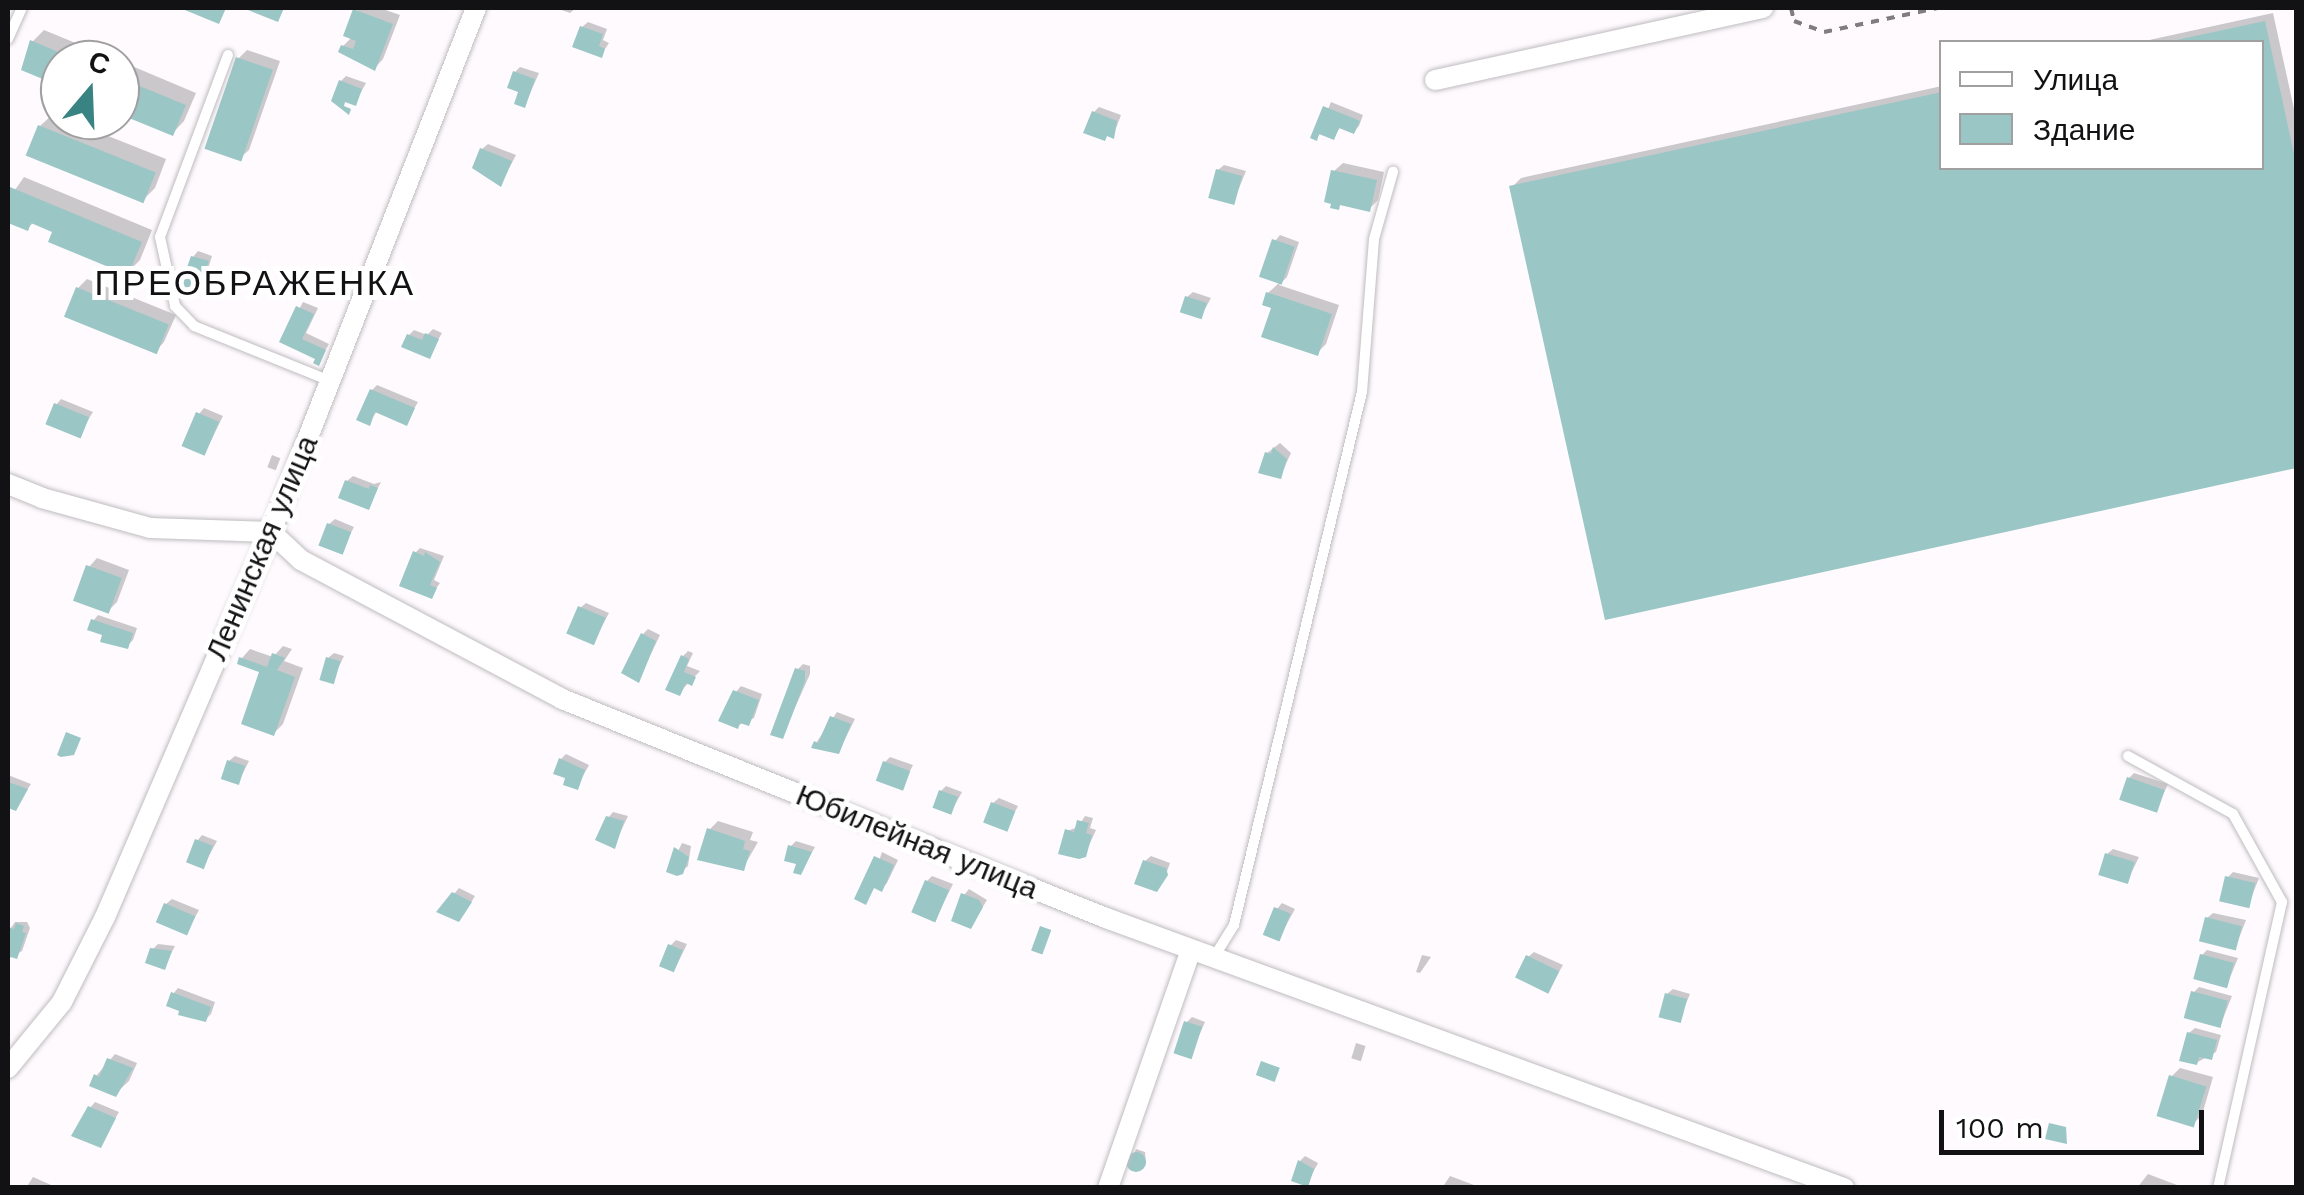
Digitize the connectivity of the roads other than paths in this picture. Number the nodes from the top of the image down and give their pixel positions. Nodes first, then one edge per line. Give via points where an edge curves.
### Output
1 (22, 8) edge
2 (476, 8) edge
3 (1763, 8) edge
4 (8, 39) edge
5 (228, 55) dead end
6 (1435, 80) dead end
7 (1392, 172) dead end
8 (330, 381) junction
9 (8, 484) edge
10 (271, 532) junction
11 (2128, 756) dead end
12 (1192, 950) junction
13 (1214, 958) junction
14 (8, 1068) edge
15 (1108, 1188) edge
16 (1844, 1188) edge
17 (2218, 1188) edge

1 - 4 lane
2 - 8 street, Ленинская улица
3 - 6 street
5 - 8 lane via 160,238 175,306 194,326
7 - 13 lane via 1374,238 1362,392 1234,926
8 - 10 street, Ленинская улица
9 - 10 street via 150,528
10 - 12 street, Юбилейная улица via 301,560 562,699
10 - 14 street, Ленинская улица via 105,916 62,1002
11 - 17 lane via 2233,814 2282,902
12 - 13 street, Юбилейная улица
12 - 15 street
13 - 16 street, Юбилейная улица

